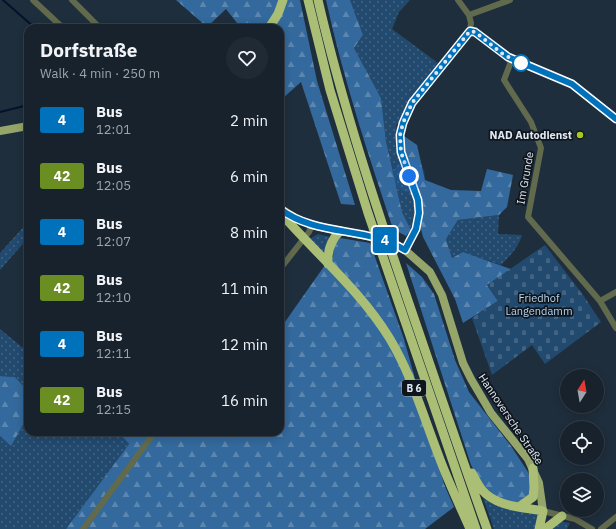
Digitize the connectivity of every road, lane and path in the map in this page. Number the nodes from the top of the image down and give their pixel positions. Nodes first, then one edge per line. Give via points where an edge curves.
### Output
1 (33, 0) edge
2 (72, 0) edge
3 (283, 0) edge
4 (308, 0) edge
5 (318, 0) edge
6 (458, 0) edge
7 (510, 0) edge
8 (469, 14) junction
9 (59, 24) edge
10 (96, 24) edge
11 (272, 24) edge
12 (470, 31) junction
13 (512, 59) junction
14 (616, 119) edge
15 (24, 127) edge
16 (0, 131) edge
17 (284, 212) edge
18 (284, 216) edge
19 (312, 225) junction
20 (340, 231) junction
21 (304, 239) junction
22 (405, 250) junction
23 (328, 264) junction
24 (284, 265) edge
25 (616, 292) edge
26 (600, 301) junction
27 (616, 328) edge
28 (152, 436) edge
29 (462, 456) junction
30 (533, 468) junction
31 (519, 507) junction
32 (543, 511) junction
33 (560, 515) edge
34 (561, 517) edge
35 (566, 517) edge
36 (616, 517) edge
37 (83, 529) edge
38 (470, 529) edge
39 (476, 529) edge
40 (487, 529) edge
41 (539, 529) edge
42 (545, 529) edge
43 (592, 529) edge
44 (601, 529) edge

1 - 9 street
2 - 10 street
3 - 11 highway
4 - 39 highway, B 6 via 330,90 368,213
5 - 29 highway, B 6 via 340,87 380,216
6 - 8 street
7 - 8 street
8 - 12 street
12 - 13 street
12 - 22 street via 412,103 403,123 400,135 401,152 418,200 419,213 416,229
13 - 14 street via 572,84
13 - 26 street, Im Grunde via 504,80 531,122 540,148 528,217
15 - 16 main road
17 - 19 main road, Hannoversche Straße
18 - 21 highway, B 6
19 - 20 main road, Hannoversche Straße
19 - 21 street
20 - 22 main road, Hannoversche Straße via 394,243
20 - 23 highway via 332,240
21 - 23 highway, B 6
21 - 24 street
22 - 30 main road, Hannoversche Straße via 424,266 435,280 471,380 491,413
23 - 38 highway, B 6 via 360,298 390,339 418,398
25 - 26 street
26 - 27 street, Im Grunde
28 - 37 street
29 - 31 highway via 488,496 506,505
29 - 40 highway, B 6
30 - 31 highway via 533,497
30 - 32 main road, Hannoversche Straße via 539,483
31 - 32 highway
32 - 33 street
32 - 41 highway
34 - 42 highway
35 - 43 street
36 - 44 street

